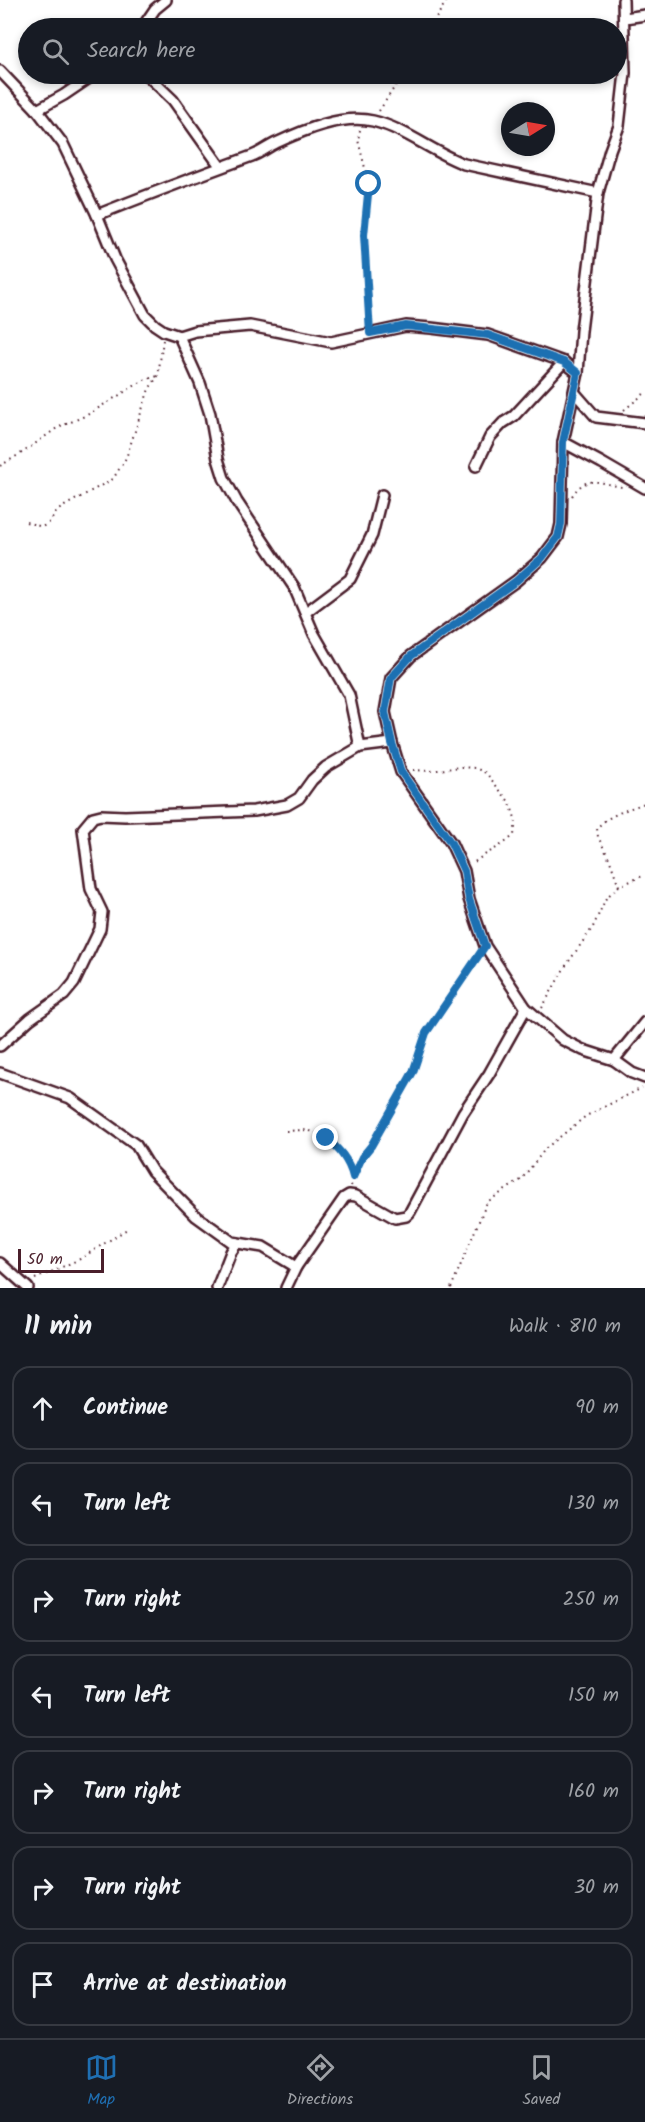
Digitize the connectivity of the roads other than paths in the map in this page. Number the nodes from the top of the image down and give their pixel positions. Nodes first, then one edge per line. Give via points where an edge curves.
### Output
1 (166, 0) edge
2 (623, 0) edge
3 (645, 15) edge
4 (149, 18) edge
5 (625, 18) joint
6 (0, 71) edge
7 (80, 84) edge
8 (156, 84) edge
9 (624, 84) edge
10 (37, 110) junction
11 (220, 166) junction
12 (598, 193) junction
13 (97, 215) junction
14 (179, 336) junction
15 (564, 362) junction
16 (578, 373) junction
17 (574, 393) junction
18 (645, 423) edge
19 (563, 442) junction
20 (476, 466) dead end
21 (645, 488) edge
22 (382, 495) dead end
23 (306, 612) junction
24 (392, 743) junction
25 (360, 747) junction
26 (526, 1008) junction
27 (645, 1022) edge
28 (0, 1046) edge
29 (614, 1060) junction
30 (0, 1072) edge
31 (645, 1078) edge
32 (237, 1243) junction
33 (0, 1263) edge
34 (296, 1268) junction
35 (26, 1286) edge
36 (217, 1288) edge
37 (285, 1288) edge

1 - 4 street
2 - 5 street
3 - 5 street
6 - 10 street
7 - 10 street
8 - 11 street via 173,100
9 - 12 street via 619,126
10 - 13 street via 63,144
11 - 12 street via 337,120 362,120 398,129 464,164
11 - 13 street
12 - 16 street
13 - 14 street via 145,315 154,325
14 - 15 street via 250,326 331,342 406,326 488,335
14 - 23 street via 200,382 224,478
15 - 16 street
15 - 20 street via 490,437
16 - 17 street
17 - 18 street via 596,417
17 - 19 street
19 - 21 street
19 - 24 street via 558,537 516,581 411,656 391,678 385,712
22 - 23 street via 372,535 350,579
23 - 25 street via 349,695
24 - 25 street
24 - 26 street via 401,772 451,843 464,871 485,946
25 - 28 street via 326,767 299,798 287,805 254,811 93,817 83,829 91,889 102,912 100,929 74,983 64,995
26 - 29 street via 563,1040
26 - 34 street via 410,1212 395,1218 349,1195
27 - 29 street
29 - 31 street
30 - 32 street via 70,1098 113,1128 136,1145 152,1171 196,1216
32 - 34 street via 263,1247
32 - 36 street
33 - 35 street
34 - 37 street

